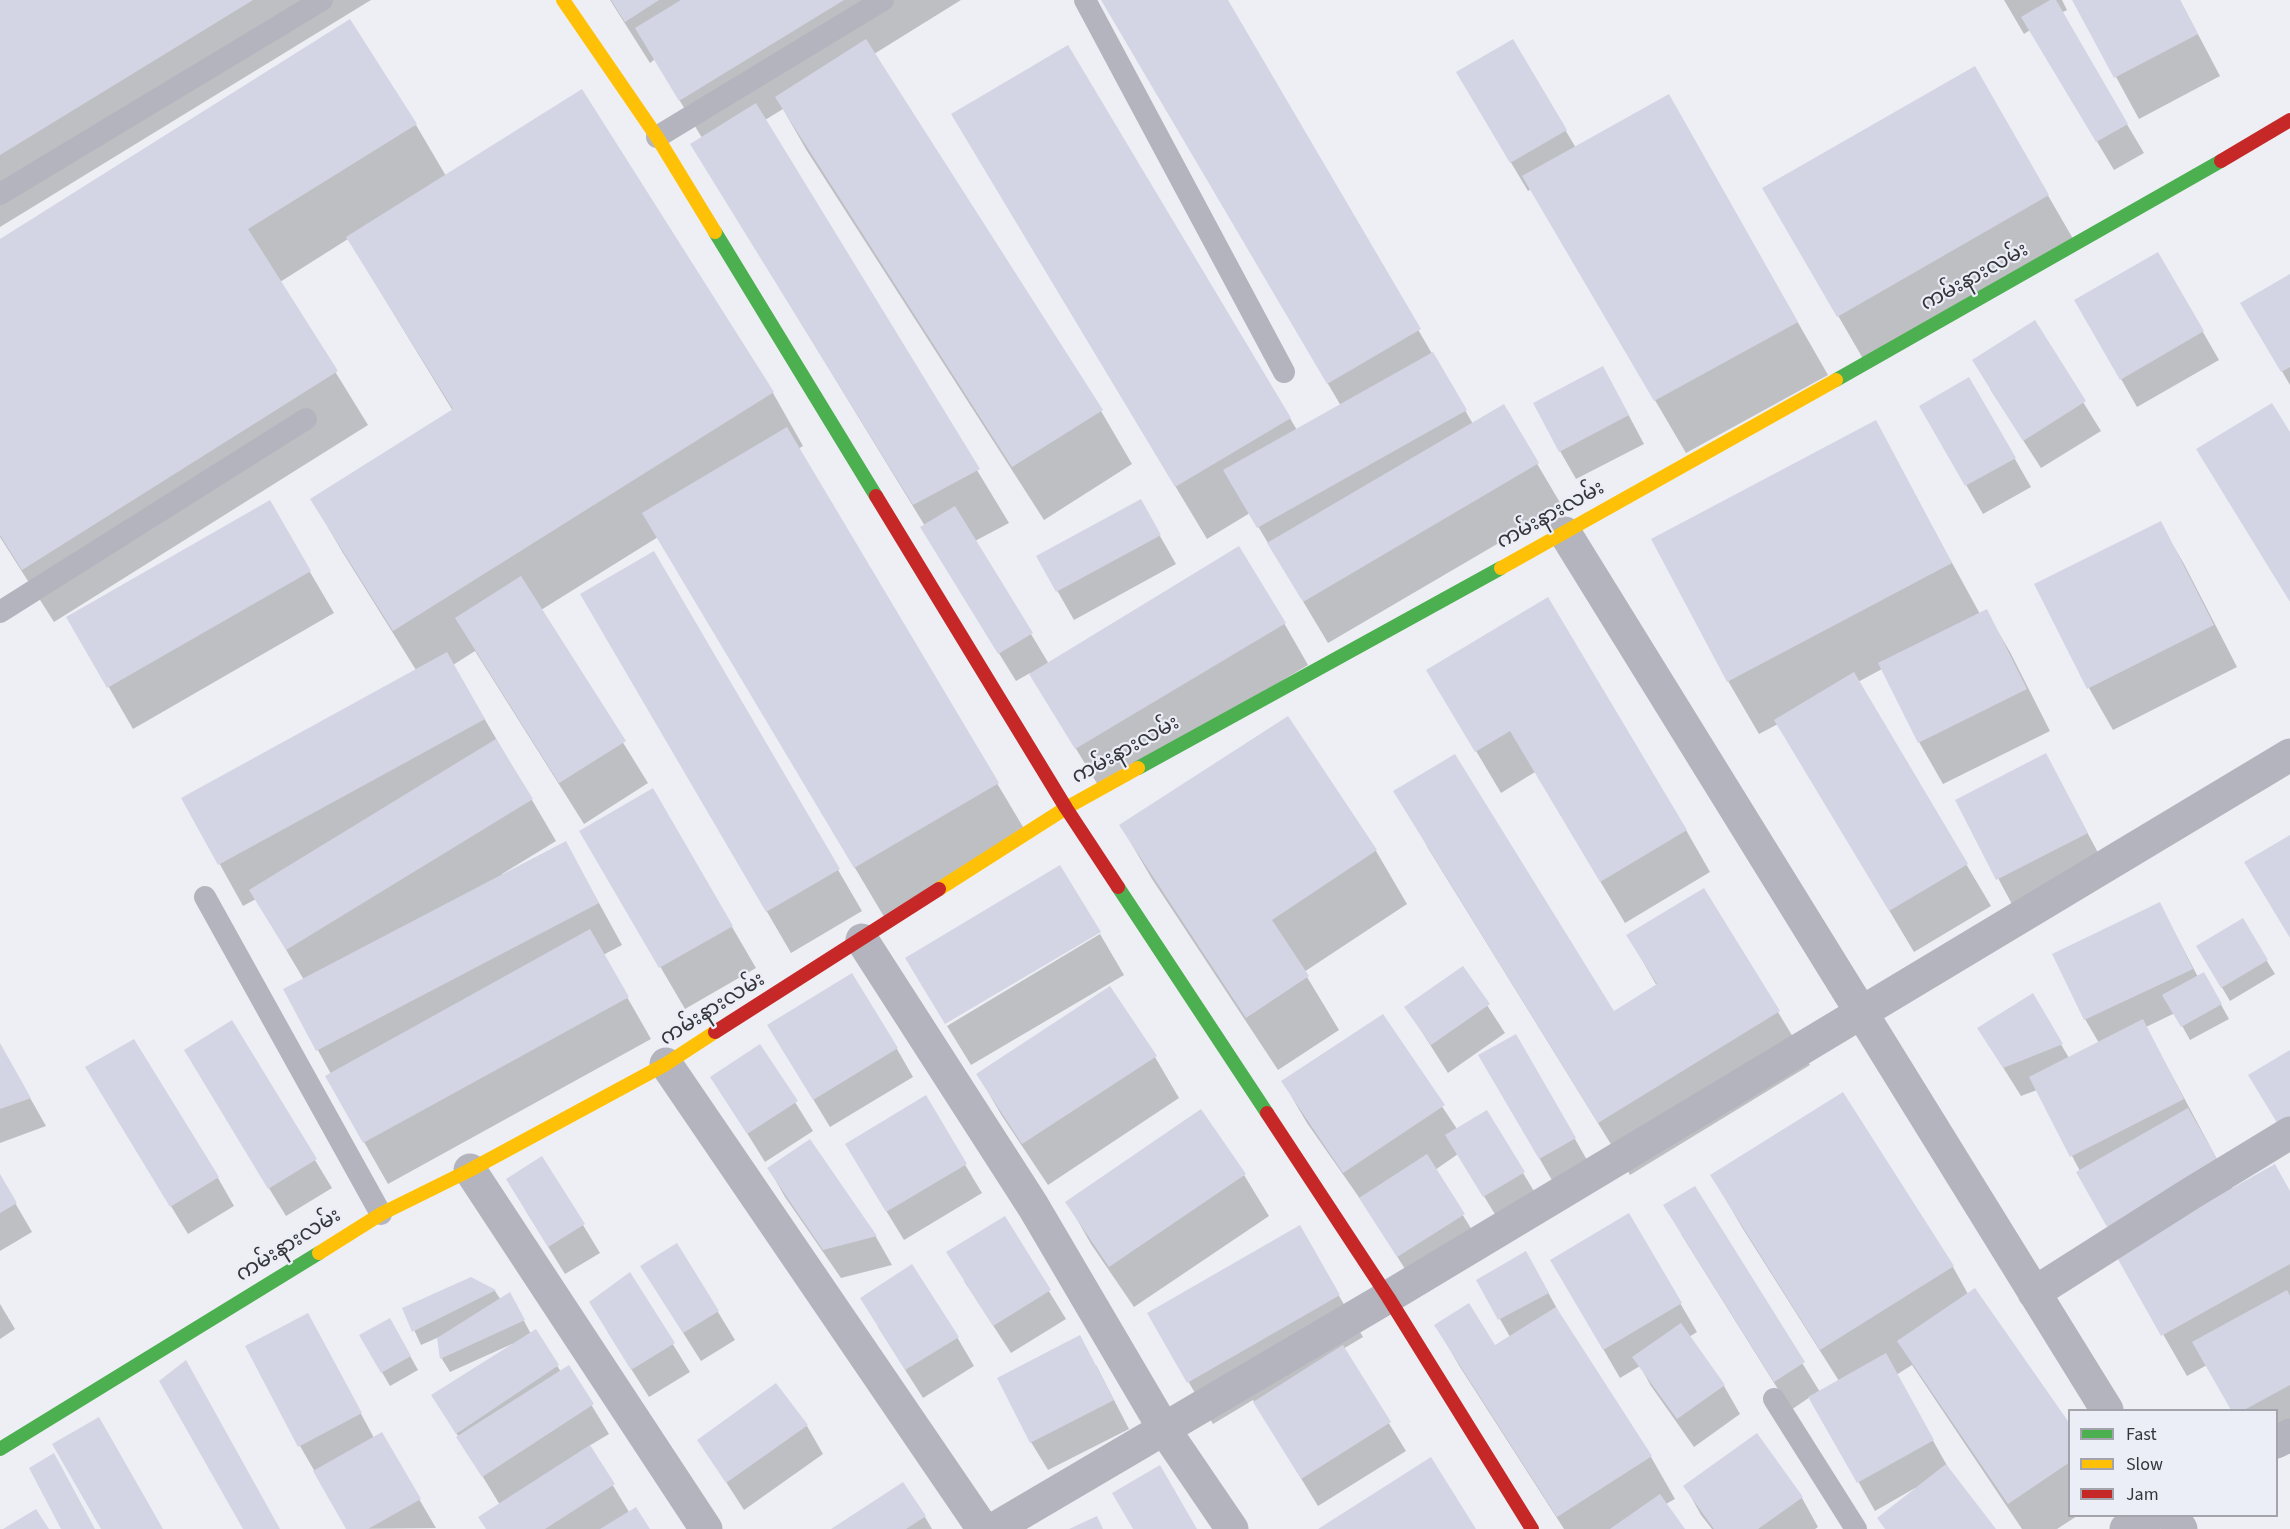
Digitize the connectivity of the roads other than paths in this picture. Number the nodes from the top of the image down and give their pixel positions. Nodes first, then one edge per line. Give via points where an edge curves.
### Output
1 (322, 0) edge
2 (563, 0) edge
3 (883, 0) edge
4 (1085, 0) edge
5 (2290, 120) edge
6 (657, 137) junction
7 (0, 194) edge
8 (1284, 372) dead end
9 (306, 419) dead end
10 (1565, 533) junction
11 (0, 612) edge
12 (2290, 755) edge
13 (1066, 808) junction
14 (205, 897) dead end
15 (862, 940) junction
16 (1860, 1014) junction
17 (666, 1064) junction
18 (2290, 1133) edge
19 (470, 1170) junction
20 (381, 1214) junction
21 (2034, 1293) junction
22 (1388, 1297) junction
23 (1774, 1400) dead end
24 (2106, 1409) edge
25 (1164, 1429) junction
26 (0, 1449) edge
27 (2147, 1517) edge
28 (706, 1529) edge
29 (983, 1529) edge
30 (994, 1529) edge
31 (1232, 1529) edge
32 (1532, 1529) edge
33 (1856, 1529) edge
34 (2126, 1529) edge

1 - 7 lane
2 - 6 street
3 - 6 lane
4 - 8 lane
5 - 10 street, ကမ်းနားလမ်း
6 - 13 street
9 - 11 lane
10 - 13 street, ကမ်းနားလမ်း
10 - 16 street
12 - 16 street
13 - 15 street, ကမ်းနားလမ်း
13 - 22 street
14 - 20 lane
15 - 17 street, ကမ်းနားလမ်း
15 - 25 street via 1033,1206
16 - 21 street
16 - 22 street
17 - 19 street, ကမ်းနားလမ်း
17 - 29 street
18 - 21 street
19 - 20 street, ကမ်းနားလမ်း
19 - 28 street
20 - 26 street, ကမ်းနားလမ်း
21 - 24 street
22 - 25 street
22 - 32 street
23 - 33 lane
25 - 30 street
25 - 31 street
27 - 34 street

